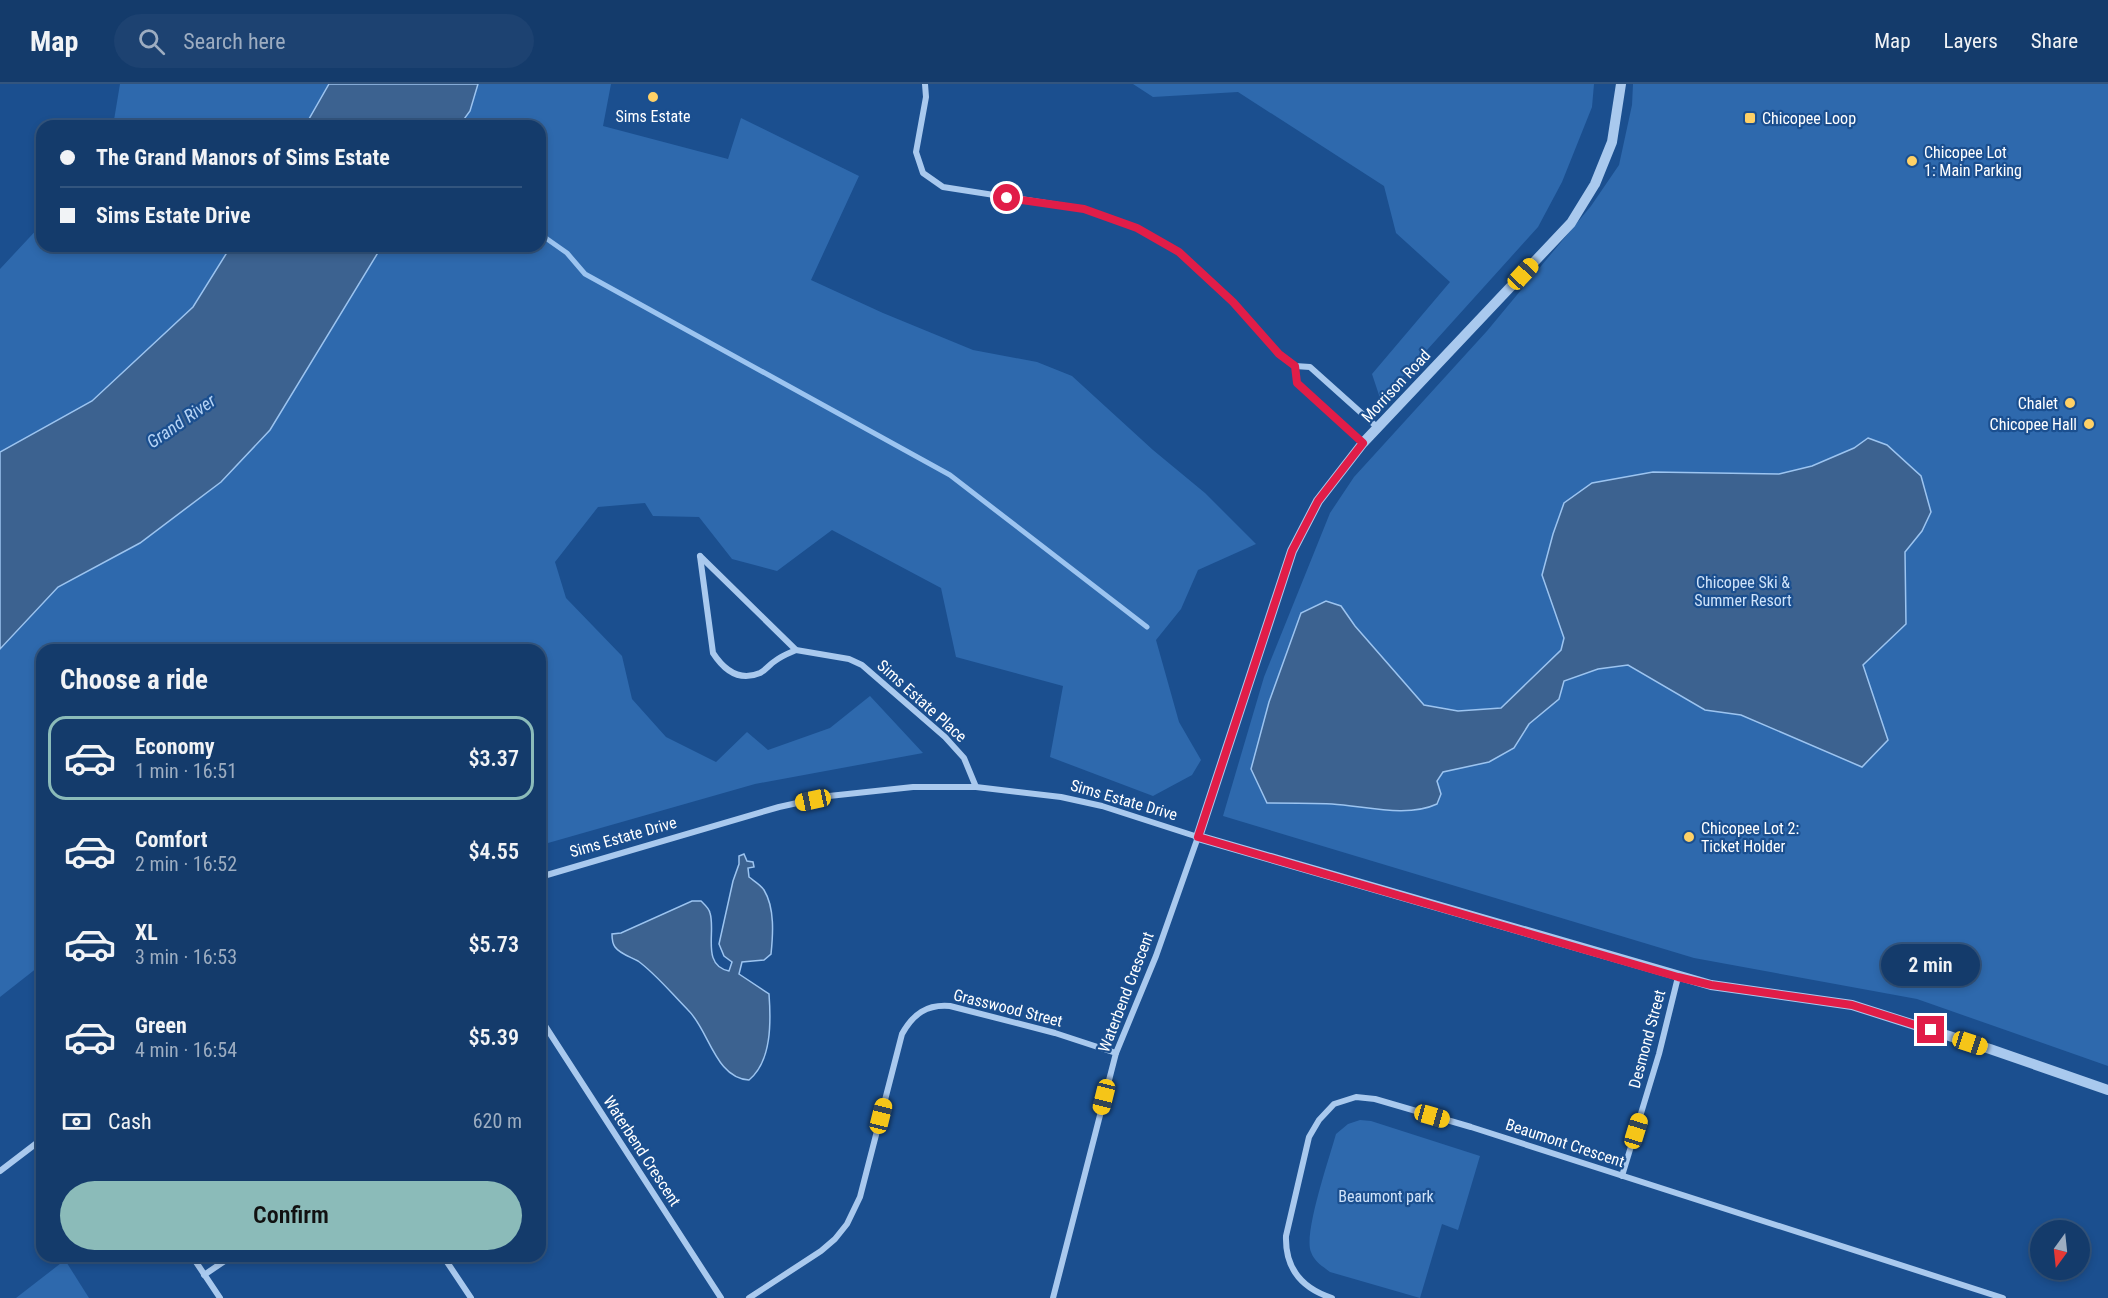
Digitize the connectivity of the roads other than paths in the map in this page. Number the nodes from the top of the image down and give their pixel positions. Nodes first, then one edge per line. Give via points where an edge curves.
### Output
1 (925, 84) edge
2 (1620, 84) edge
3 (1295, 366) junction
4 (1377, 428) junction
5 (1363, 443) junction
6 (796, 650) junction
7 (976, 787) junction
8 (1198, 837) junction
9 (546, 875) edge
10 (1678, 977) junction
11 (546, 1027) edge
12 (1116, 1053) junction
13 (2108, 1090) edge
14 (36, 1144) edge
15 (0, 1171) edge
16 (1622, 1176) junction
17 (196, 1262) edge
18 (223, 1262) edge
19 (447, 1262) edge
20 (204, 1275) junction
21 (220, 1298) edge
22 (471, 1298) edge
23 (722, 1298) edge
24 (749, 1298) edge
25 (1053, 1298) edge
26 (1332, 1298) edge
27 (2003, 1298) edge

1 - 3 street via 916,152 923,173 943,187 1084,209 1137,228 1179,252
2 - 4 street, Morrison Road via 1612,142 1595,184 1571,223
3 - 4 street via 1310,367
3 - 5 street via 1297,383
4 - 5 street, Morrison Road
5 - 8 street, Morrison Road via 1318,501 1292,551
6 - 6 street via 776,659 762,672 748,676 734,675 722,667 712,653 700,556
6 - 7 street, Sims Estate Place via 862,665 945,737 964,758
7 - 8 street, Sims Estate Drive via 1102,806
7 - 9 street, Sims Estate Drive via 892,788 830,796 779,807
8 - 10 street, Sims Estate Drive
8 - 12 street, Waterbend Crescent
10 - 13 street, Sims Estate Drive via 1852,1005
10 - 16 street, Desmond Street
11 - 23 street, Waterbend Crescent
12 - 24 street, Grasswood Street via 950,1006 933,1006 919,1012 902,1034 860,1197 847,1224 821,1251
12 - 25 street, Waterbend Crescent
14 - 15 street
16 - 26 street, Beaumont Crescent via 1375,1099 1356,1097 1334,1104 1309,1137 1286,1236 1289,1262 1301,1281
16 - 27 street, Beaumont Crescent
17 - 20 street
18 - 20 street
19 - 22 street
20 - 21 street

